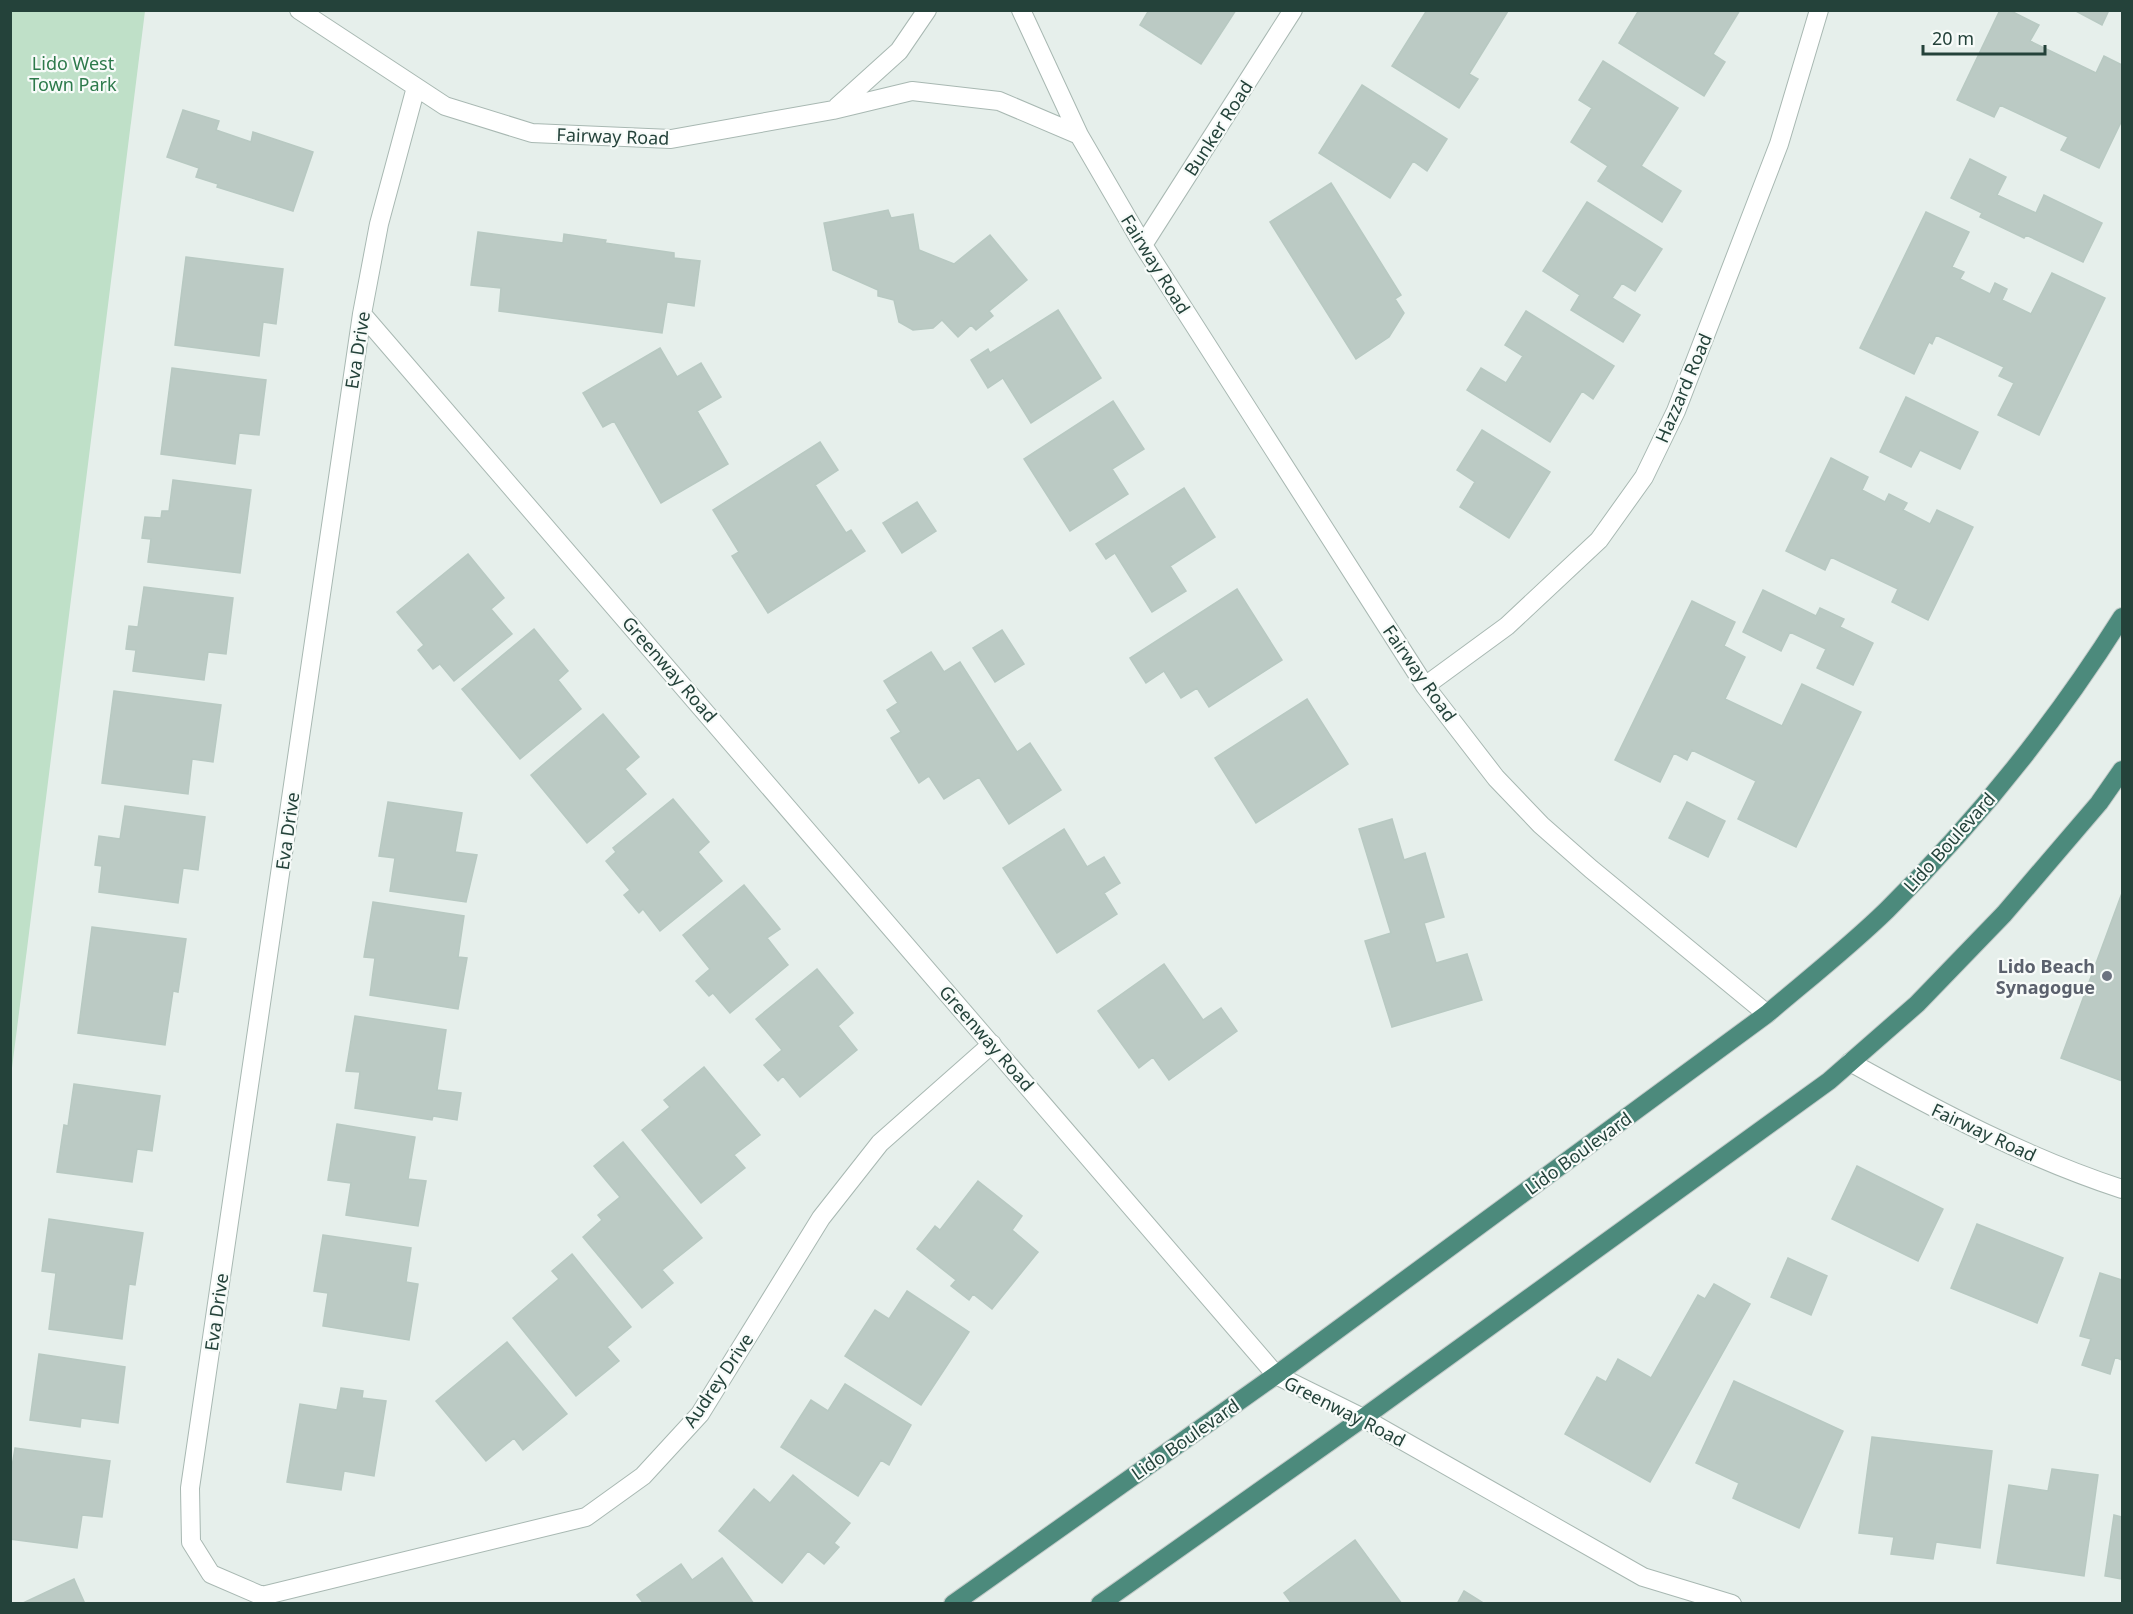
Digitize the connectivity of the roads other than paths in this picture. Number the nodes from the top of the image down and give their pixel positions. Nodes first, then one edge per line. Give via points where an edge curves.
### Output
1 (299, 10) edge
2 (927, 10) edge
3 (1022, 10) edge
4 (1293, 10) edge
5 (1819, 10) edge
6 (416, 87) junction
7 (834, 110) junction
8 (1079, 135) junction
9 (1143, 245) junction
10 (362, 314) junction
11 (2122, 617) edge
12 (1425, 686) junction
13 (2122, 770) edge
14 (1767, 1014) junction
15 (992, 1044) junction
16 (1850, 1062) junction
17 (2122, 1189) edge
18 (1276, 1375) junction
19 (1363, 1418) junction
20 (211, 1574) joint
21 (953, 1604) edge
22 (1100, 1604) edge
23 (1732, 1604) edge

1 - 6 street, Fairway Road
2 - 7 street via 900,51
3 - 8 street
4 - 9 street, Bunker Road
5 - 12 street, Hazzard Road via 1779,144 1680,401 1644,477 1599,540 1507,626
6 - 7 street, Fairway Road via 445,106 532,133 671,139
6 - 10 street, Eva Drive via 379,224
7 - 8 street, Fairway Road via 912,91 999,101
8 - 9 street, Fairway Road
9 - 12 street, Fairway Road
10 - 15 street, Greenway Road
10 - 20 street, Eva Drive via 190,1488 191,1542
11 - 14 highway, Lido Boulevard via 2055,715 1972,818 1886,910
12 - 14 street, Fairway Road via 1496,778 1541,825
13 - 16 highway via 2004,914 1917,1004
14 - 18 highway, Lido Boulevard
15 - 18 street, Greenway Road
15 - 20 street, Audrey Drive via 880,1143 821,1218 700,1414 643,1476 586,1517 262,1596
16 - 17 street, Fairway Road via 1978,1130
16 - 19 highway
18 - 19 street, Greenway Road
18 - 21 highway, Lido Boulevard
19 - 22 highway
19 - 23 street, Greenway Road via 1643,1577

